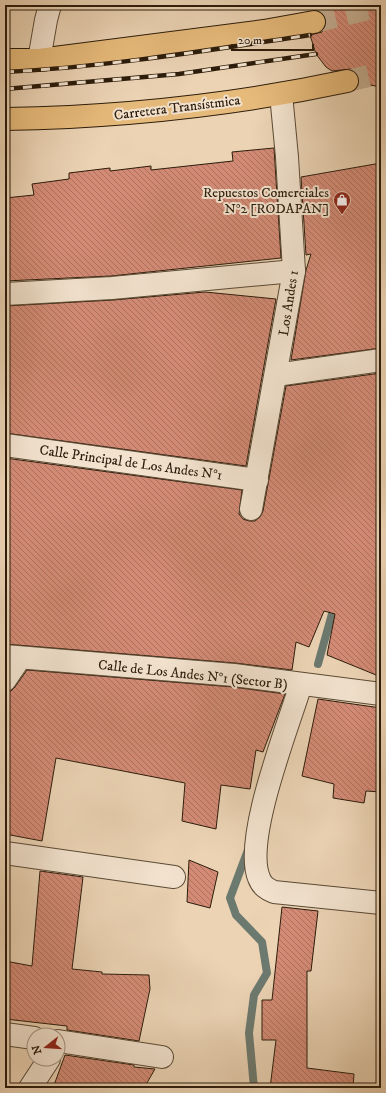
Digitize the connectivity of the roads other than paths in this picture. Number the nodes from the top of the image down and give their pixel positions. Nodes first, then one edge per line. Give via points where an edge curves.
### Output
1 (50, 5) edge
2 (314, 22) tunnel mouth
3 (5, 60) edge
4 (39, 60) junction
5 (348, 81) tunnel mouth
6 (281, 94) junction
7 (5, 119) edge
8 (294, 271) junction
9 (5, 294) edge
10 (381, 360) edge
11 (276, 375) junction
12 (5, 445) edge
13 (257, 480) junction
14 (251, 509) dead end
15 (12, 657) edge
16 (5, 680) edge
17 (301, 684) junction
18 (381, 694) edge
19 (5, 853) edge
20 (174, 877) dead end
21 (381, 903) edge
22 (5, 1034) edge
23 (26, 1037) edge
24 (66, 1048) edge
25 (162, 1057) dead end
26 (43, 1067) edge
27 (30, 1088) edge

1 - 4 street
2 - 4 main road via 264,31
3 - 4 main road
5 - 6 main road, Carretera Transístmica
6 - 7 main road, Carretera Transístmica via 111,115
6 - 8 street, Los Andes 1
8 - 9 street via 112,288
8 - 11 street, Los Andes 1
10 - 11 street
11 - 13 street, Los Andes 1
12 - 13 street, Calle Principal de Los Andes N°1
13 - 14 street, Los Andes 1
15 - 16 street
15 - 17 street, Calle de Los Andes N°1 (Sector B) via 234,675
17 - 18 street, Calle de Los Andes N°1 (Sector B)
17 - 21 street via 263,803 255,844 259,878 264,887 274,892
19 - 20 street
22 - 23 street
24 - 25 street
26 - 27 street

